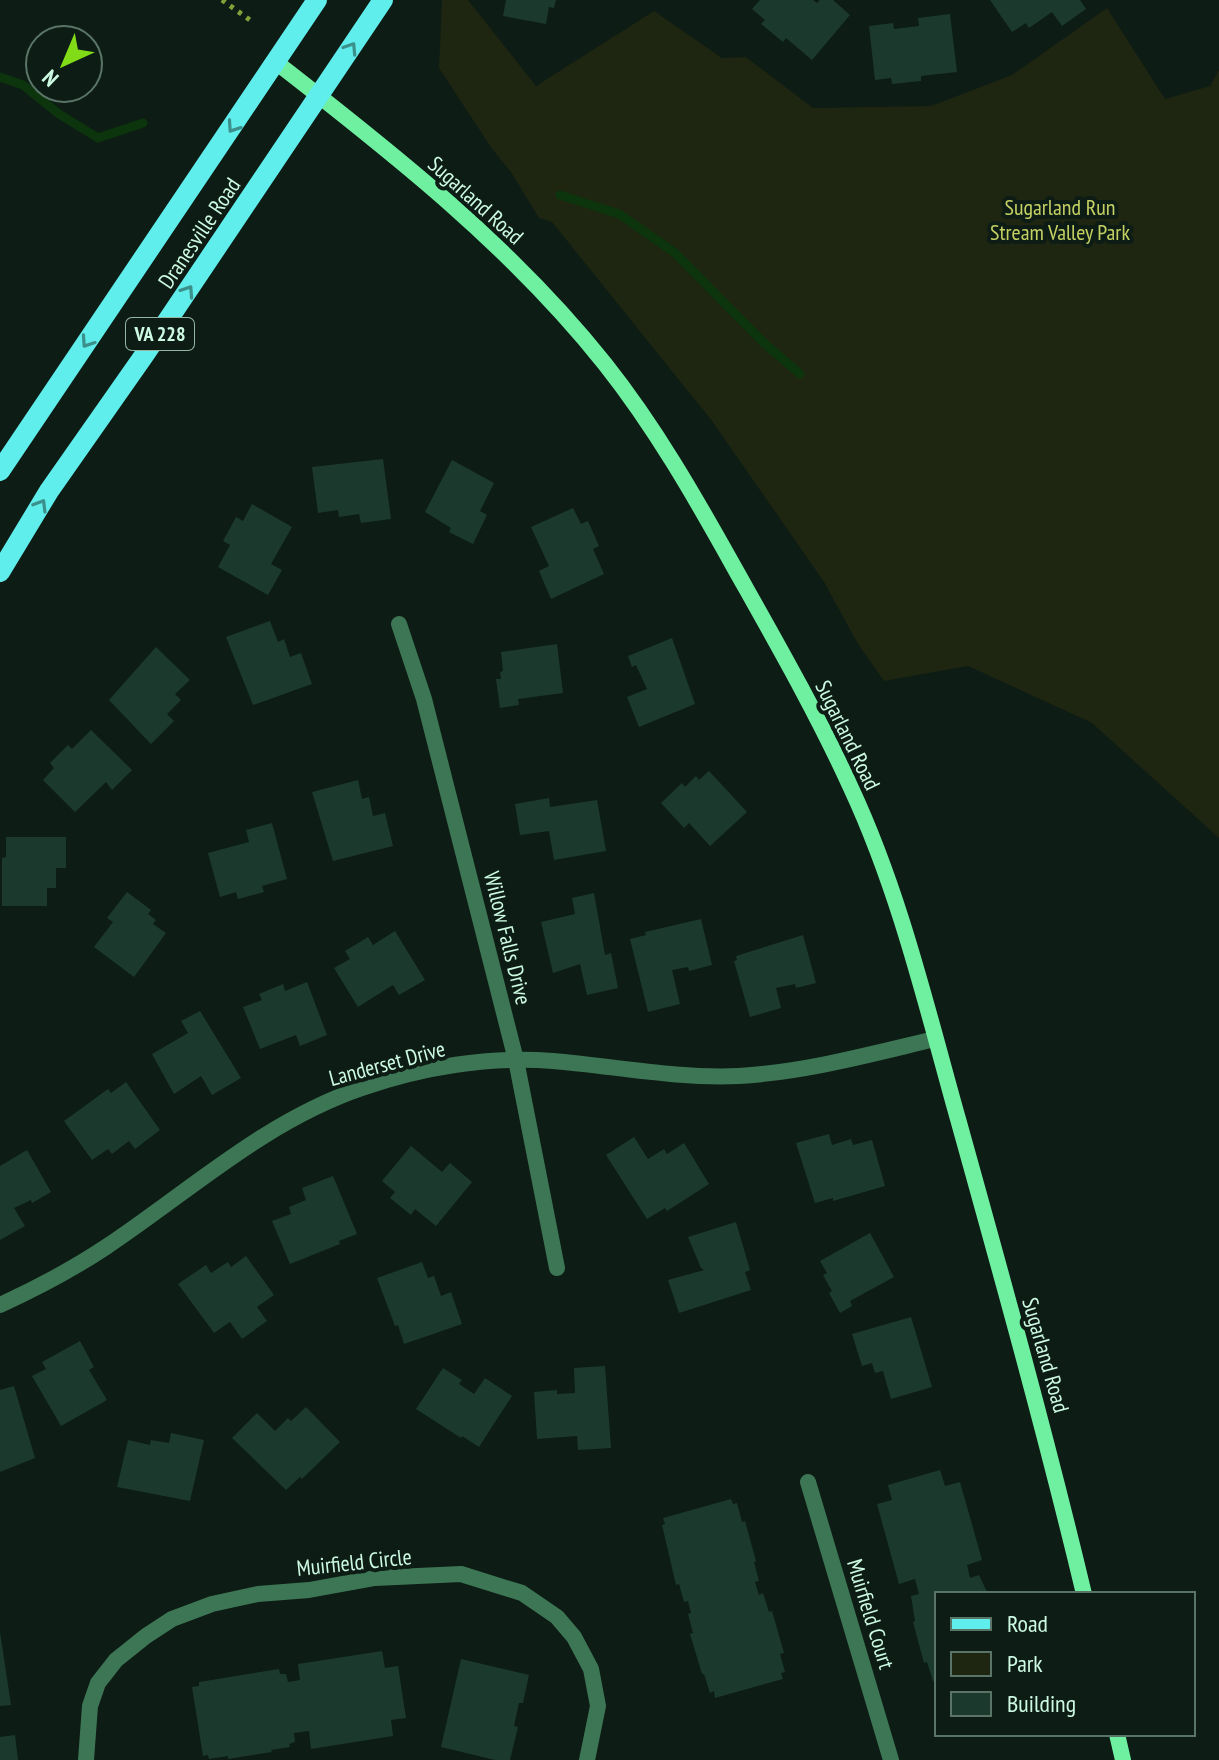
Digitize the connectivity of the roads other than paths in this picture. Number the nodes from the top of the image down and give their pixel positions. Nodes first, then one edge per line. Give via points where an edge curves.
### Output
1 (317, 0) edge
2 (383, 0) edge
3 (277, 63) junction
4 (319, 95) junction
5 (0, 471) edge
6 (0, 572) edge
7 (399, 624) dead end
8 (935, 1039) junction
9 (516, 1060) junction
10 (557, 1268) dead end
11 (0, 1305) edge
12 (808, 1482) dead end
13 (1084, 1592) edge
14 (1117, 1736) edge
15 (86, 1760) edge
16 (587, 1760) edge
17 (891, 1760) edge
18 (1123, 1760) edge

1 - 3 main road, Dranesville Road / VA 228
4 -> 2 main road, Dranesville Road / VA 228
3 - 4 street, Sugarland Road
3 -> 5 main road, Dranesville Road / VA 228
6 -> 4 main road, Dranesville Road / VA 228 via 49,491
4 - 8 street, Sugarland Road via 497,246 557,307 667,452 852,788 884,867
7 - 9 street, Willow Falls Drive via 424,699
8 - 9 street, Landerset Drive via 801,1070 740,1076
8 - 13 street, Sugarland Road via 1049,1446
9 - 10 street, Willow Falls Drive
9 - 11 street, Landerset Drive via 423,1071 315,1106 263,1135 105,1248
12 - 17 street, Muirfield Court
14 - 18 street
15 - 16 street, Muirfield Circle via 90,1706 98,1683 116,1660 172,1619 258,1594 375,1578 461,1574 522,1593 557,1617 574,1637 591,1669 598,1706

